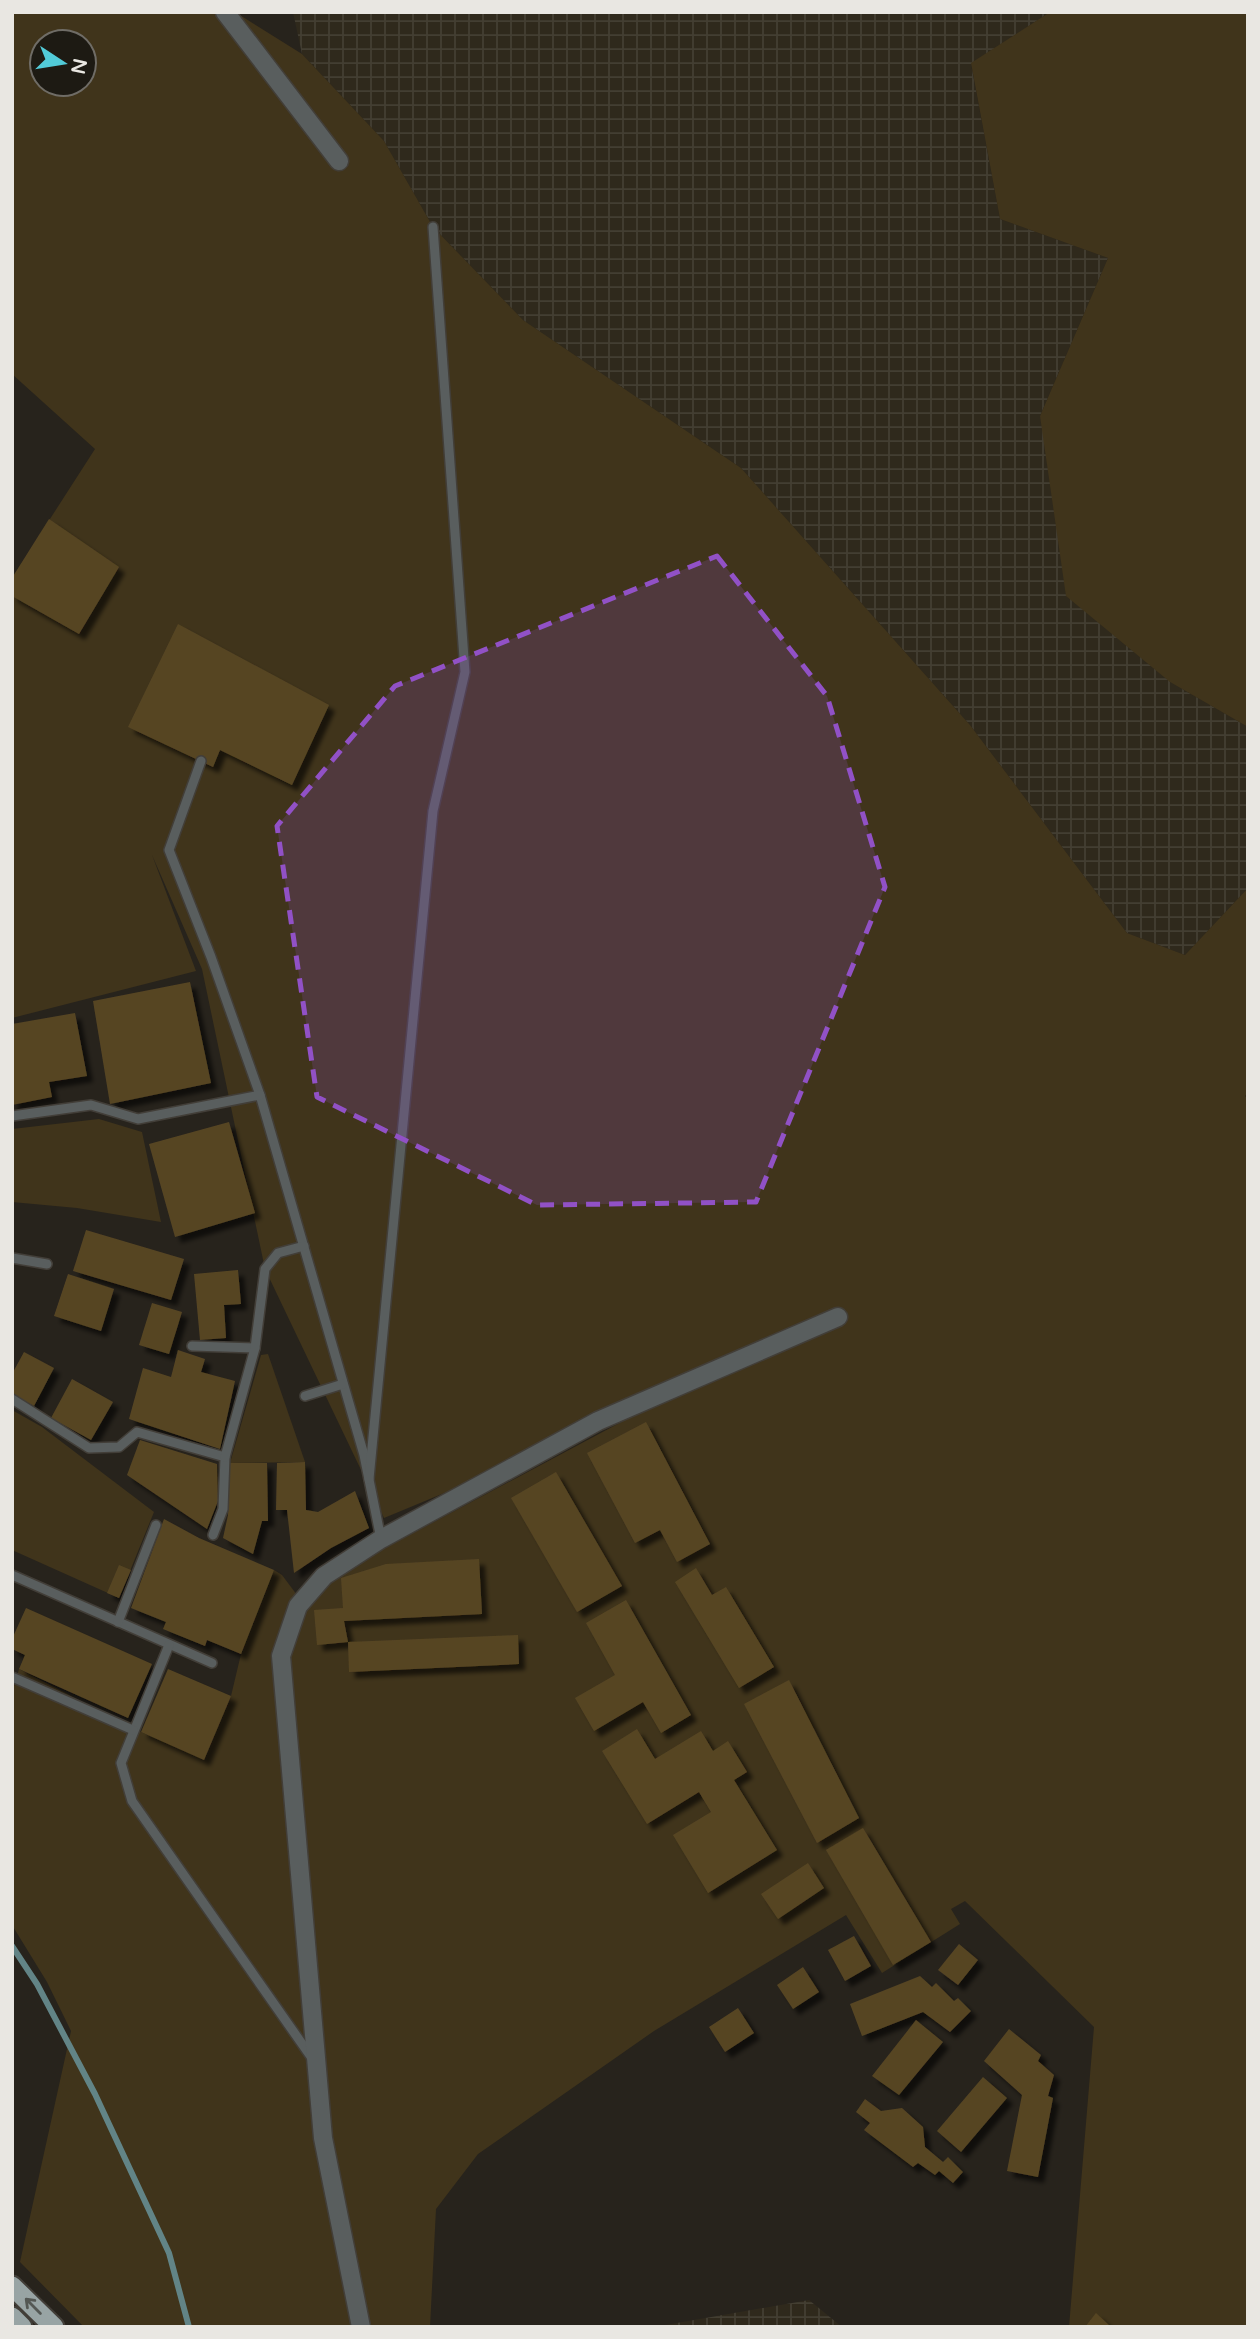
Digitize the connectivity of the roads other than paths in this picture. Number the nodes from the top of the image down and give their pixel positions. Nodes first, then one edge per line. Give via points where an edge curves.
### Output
1 (225, 12) edge
2 (339, 161) dead end
3 (433, 228) dead end
4 (201, 761) dead end
5 (260, 1095) junction
6 (12, 1116) edge
7 (304, 1246) junction
8 (12, 1258) edge
9 (47, 1264) dead end
10 (838, 1317) dead end
11 (192, 1346) dead end
12 (255, 1348) junction
13 (343, 1384) junction
14 (305, 1396) dead end
15 (12, 1399) edge
16 (225, 1457) junction
17 (369, 1479) junction
18 (156, 1525) dead end
19 (214, 1535) dead end
20 (381, 1539) junction
21 (12, 1576) edge
22 (118, 1622) junction
23 (169, 1645) junction
24 (212, 1663) dead end
25 (12, 1677) edge
26 (133, 1730) junction
27 (317, 2065) junction
28 (12, 2286) edge
29 (12, 2317) edge
30 (22, 2327) edge
31 (54, 2327) edge
32 (361, 2327) edge

1 - 2 street
3 - 17 lane via 465,671 433,811
4 - 5 lane via 169,850
5 - 6 lane via 138,1119 91,1105
5 - 7 lane
7 - 12 lane via 278,1253 265,1269
7 - 13 lane
8 - 9 lane
10 - 20 street via 598,1421
11 - 12 lane
12 - 16 lane
13 - 14 lane
13 - 17 lane
15 - 16 lane via 89,1448 119,1447 137,1432
16 - 19 lane via 223,1509
17 - 20 lane
18 - 22 lane
20 - 27 street via 324,1576 298,1606 281,1656
21 - 22 lane
22 - 23 lane
23 - 24 lane
23 - 26 lane
25 - 26 lane
26 - 27 lane via 121,1763 132,1801
27 - 32 street via 323,2138
31 -> 28 highway
29 - 30 highway

